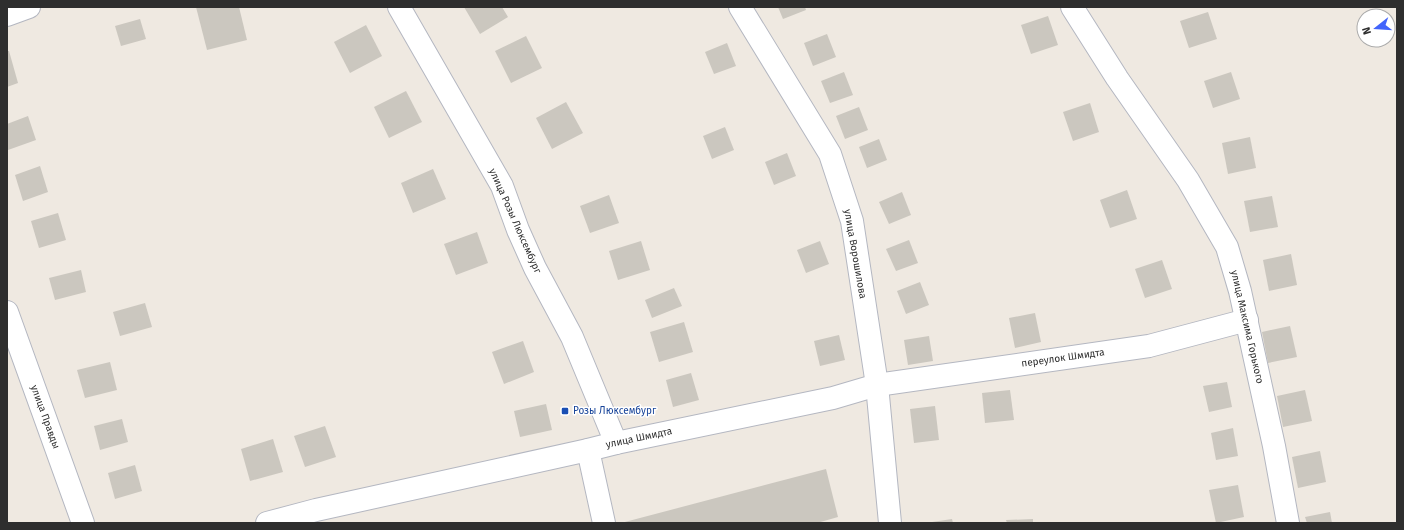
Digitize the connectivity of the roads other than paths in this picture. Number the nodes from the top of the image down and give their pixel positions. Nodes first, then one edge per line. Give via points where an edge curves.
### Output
1 (29, 7) edge
2 (399, 7) edge
3 (740, 7) edge
4 (1072, 7) edge
5 (7, 15) edge
6 (7, 312) edge
7 (1246, 320) junction
8 (877, 385) junction
9 (616, 443) junction
10 (588, 450) junction
11 (318, 516) edge
12 (83, 523) edge
13 (267, 523) edge
14 (604, 523) edge
15 (890, 523) edge
16 (1288, 523) edge

1 - 5 street
2 - 9 street, улица Розы Люксембург via 502,186 518,230 572,337
3 - 8 street, улица Ворошилова via 830,154 852,221
4 - 7 street, улица Максима Горького via 1117,78 1188,180 1227,247
6 - 12 street, улица Правды
7 - 8 street, переулок Шмидта via 1149,346
7 - 16 street, улица Максима Горького
8 - 9 street, улица Шмидта via 833,398
8 - 15 street
9 - 10 street, улица Шмидта
10 - 11 street, улица Шмидта
10 - 14 street
11 - 13 street, улица Шмидта

